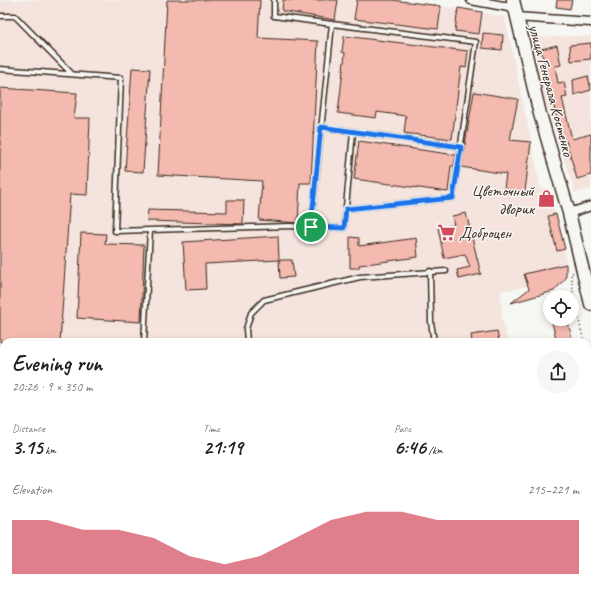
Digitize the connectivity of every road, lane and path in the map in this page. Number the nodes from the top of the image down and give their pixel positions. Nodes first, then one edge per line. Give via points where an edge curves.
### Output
1 (274, 0) edge
2 (471, 0) edge
3 (515, 8) edge
4 (0, 16) edge
5 (591, 22) edge
6 (332, 24) junction
7 (0, 70) edge
8 (72, 74) junction
9 (321, 127) junction
10 (353, 132) junction
11 (461, 147) junction
12 (591, 206) edge
13 (346, 209) junction
14 (569, 213) junction
15 (311, 227) junction
16 (150, 230) junction
17 (430, 271) junction
18 (446, 271) dead end
19 (571, 274) dead end
20 (591, 304) edge
21 (144, 338) edge
22 (247, 338) edge
23 (433, 338) edge
24 (583, 338) edge

1 - 6 lane via 274,16
2 - 3 street
3 - 5 street
3 - 14 main road, улица Генерала Костенко via 540,114
4 - 8 lane via 15,16
6 - 9 lane
6 - 11 lane via 476,42
7 - 8 lane
8 - 16 lane via 120,78 115,231
9 - 10 lane
9 - 15 lane
10 - 11 lane
10 - 13 lane
11 - 13 lane via 453,198
12 - 14 street
13 - 15 lane via 344,228
14 - 20 main road, улица Генерала Костенко
15 - 16 lane
16 - 21 lane
17 - 18 lane
17 - 22 lane via 360,277 264,300 251,313 246,329
17 - 23 lane
19 - 24 path

